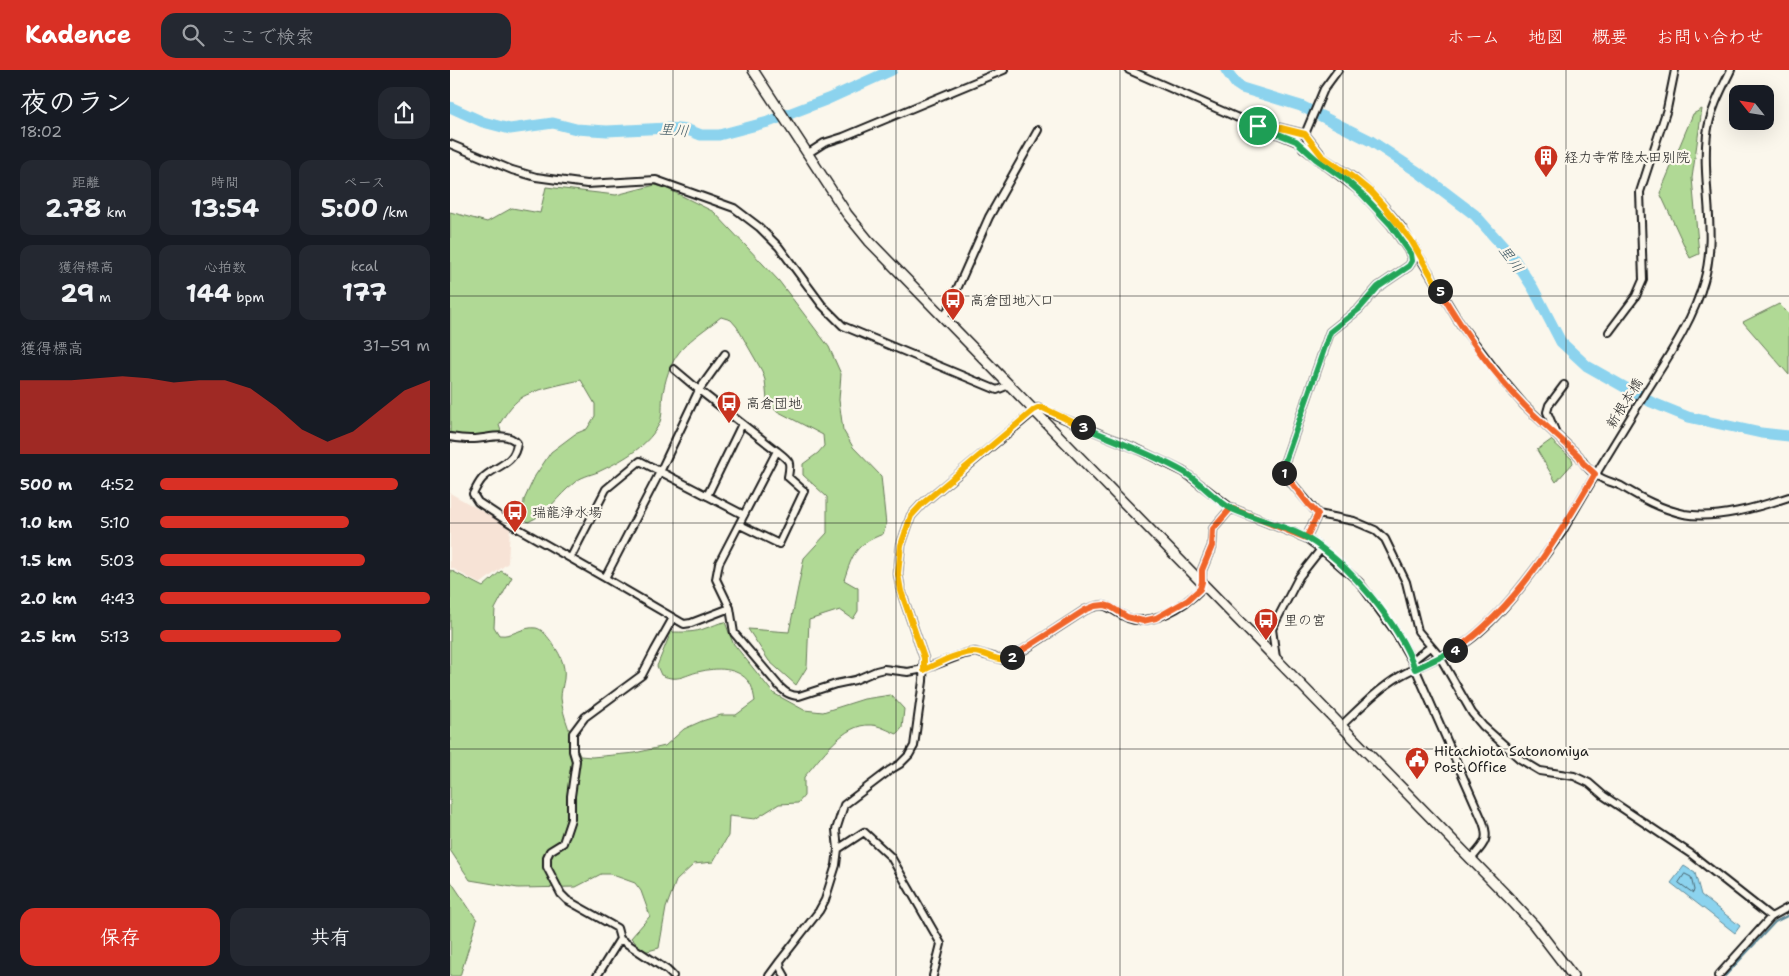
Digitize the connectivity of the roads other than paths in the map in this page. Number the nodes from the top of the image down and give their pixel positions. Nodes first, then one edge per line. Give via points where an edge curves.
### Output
1 (752, 70) edge
2 (1004, 70) edge
3 (1129, 70) edge
4 (1338, 70) edge
5 (1676, 70) edge
6 (1731, 70) edge
7 (1258, 126) junction
8 (1038, 130) dead end
9 (1307, 132) junction
10 (1296, 141) junction
11 (450, 144) edge
12 (805, 150) junction
13 (1322, 156) junction
14 (1404, 230) junction
15 (1411, 254) junction
16 (942, 317) junction
17 (1608, 332) dead end
18 (725, 354) dead end
19 (674, 369) dead end
20 (1009, 385) junction
21 (1564, 385) dead end
22 (698, 390) junction
23 (1034, 410) junction
24 (742, 424) junction
25 (1557, 435) junction
26 (450, 437) edge
27 (777, 451) junction
28 (660, 472) junction
29 (1596, 472) junction
30 (707, 496) junction
31 (1789, 496) edge
32 (1231, 508) junction
33 (1318, 514) junction
34 (744, 515) junction
35 (740, 525) junction
36 (1306, 538) junction
37 (1321, 548) junction
38 (571, 557) junction
39 (605, 578) junction
40 (1202, 582) junction
41 (730, 608) junction
42 (673, 618) junction
43 (1430, 647) junction
44 (1276, 658) junction
45 (1440, 658) junction
46 (1412, 661) junction
47 (1415, 669) junction
48 (924, 670) junction
49 (1342, 725) junction
50 (838, 849) junction
51 (1471, 860) junction
52 (1789, 907) edge
53 (1771, 916) junction
54 (620, 940) junction
55 (780, 961) junction
56 (597, 976) edge
57 (673, 976) edge
58 (769, 976) edge
59 (785, 976) edge
60 (933, 976) edge
61 (1572, 976) edge
62 (1718, 976) edge

1 - 12 highway
2 - 12 street
3 - 7 street
4 - 9 street via 1324,89
5 - 17 street via 1667,110 1640,192 1644,280 1636,296
6 - 29 street, 新根本橋 via 1716,100 1707,134 1710,240 1705,279 1673,349
7 - 9 street
7 - 10 street
8 - 16 street via 989,217
9 - 13 street
10 - 13 street
10 - 15 street via 1362,194 1391,225
11 - 20 street via 536,177 587,184 656,180 734,208 779,247 822,305 842,326 997,390
12 - 16 highway via 855,225
13 - 14 street via 1371,192
14 - 15 street
14 - 25 street via 1478,349 1524,405
15 - 33 street via 1409,266 1378,287 1359,309 1330,332 1284,464 1284,474
16 - 20 highway
18 - 22 street
19 - 22 street
20 - 23 highway
21 - 25 street via 1547,412
22 - 24 street
22 - 28 street
23 - 32 street via 1043,408 1184,472
23 - 40 highway
23 - 48 street via 911,516 901,545 898,574 924,658
24 - 27 street
24 - 30 street
25 - 29 street
26 - 38 street via 471,440 505,436 514,439 516,449 510,459 480,480 473,494 478,502 519,529
27 - 34 street
27 - 35 street via 790,463 788,477 804,491 779,544
28 - 30 street
28 - 38 street via 640,461 606,489
28 - 39 street
29 - 31 street via 1602,479 1652,503 1684,514 1742,510
29 - 45 street, 新根本橋 via 1562,532 1495,617 1467,641
30 - 34 street
32 - 36 street
32 - 40 street via 1213,529
33 - 36 street
33 - 43 street via 1354,521 1385,538 1406,582 1418,631
34 - 35 street
35 - 41 street via 716,572 716,579
36 - 37 street
37 - 44 street via 1299,577 1272,629
37 - 46 street via 1359,582
38 - 39 street
39 - 42 street
40 - 44 highway
40 - 48 street via 1200,589 1188,600 1156,618 1143,621 1127,617 1111,607 1095,606 1004,660 975,652
41 - 42 street via 691,623 684,624
41 - 48 street via 734,634 778,686 793,696 884,669
42 - 54 street via 642,675 585,717 574,733 576,761 571,818 563,843 550,851 547,857 546,867 561,894 616,928
43 - 45 street
43 - 46 street
44 - 49 highway
45 - 47 street, 新根本橋
45 - 53 street via 1472,713 1520,759 1540,771 1574,776 1589,783 1691,854
46 - 47 street
47 - 49 street, 新根本橋 via 1390,682
47 - 51 street via 1487,832 1487,839
48 - 50 street via 914,746 900,764 844,805 836,830
49 - 51 highway
50 - 55 street via 825,900
50 - 60 street via 864,832 891,858 941,944
51 - 61 highway via 1534,925
52 - 53 street
53 - 62 street
54 - 56 street
54 - 57 street
55 - 58 street
55 - 59 street

